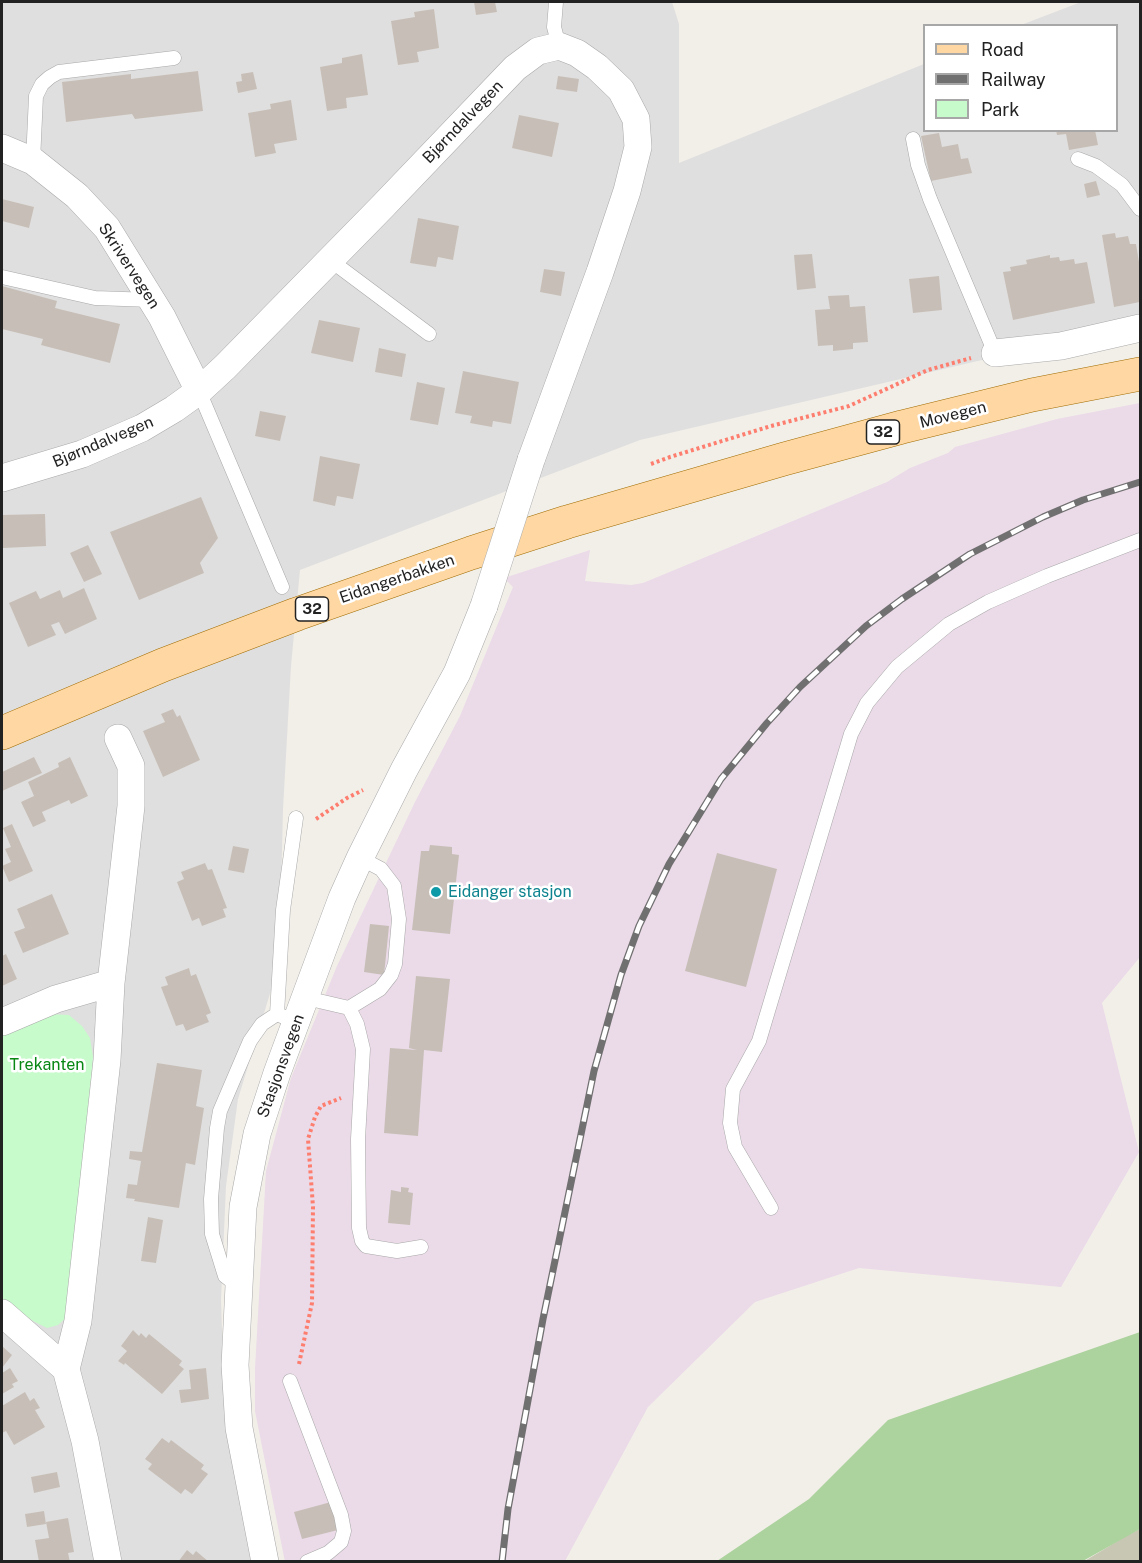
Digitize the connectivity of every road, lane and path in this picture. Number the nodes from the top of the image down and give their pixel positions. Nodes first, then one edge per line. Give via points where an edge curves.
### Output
1 (556, 2) edge
2 (559, 46) junction
3 (174, 58) dead end
4 (913, 139) dead end
5 (2, 148) edge
6 (1078, 159) dead end
7 (33, 161) junction
8 (1140, 209) edge
9 (330, 260) junction
10 (2, 277) edge
11 (152, 300) junction
12 (1140, 328) edge
13 (429, 334) dead end
14 (995, 353) joint
15 (1140, 374) edge
16 (199, 391) junction
17 (2, 478) edge
18 (629, 504) joint
19 (1140, 540) edge
20 (282, 587) dead end
21 (2, 733) edge
22 (118, 738) dead end
23 (404, 770) junction
24 (296, 818) dead end
25 (294, 833) junction
26 (360, 858) junction
27 (111, 983) junction
28 (349, 1008) junction
29 (293, 1011) junction
30 (2, 1022) edge
31 (360, 1097) junction
32 (771, 1208) dead end
33 (421, 1246) dead end
34 (238, 1286) junction
35 (2, 1313) edge
36 (66, 1369) junction
37 (290, 1381) joint
38 (108, 1562) edge
39 (265, 1562) edge
40 (307, 1562) edge

1 - 2 lane via 554,27
2 - 9 street, Bjørndalvegen via 538,51 515,68
2 - 23 street, Stasjonsvegen, bridge via 597,67 621,90 636,119 638,147 600,272 531,460 484,606 457,673
3 - 7 lane via 59,72 50,77 36,96
4 - 14 lane via 930,199
5 - 7 street, Skrivervegen
6 - 8 lane via 1096,166 1122,185
7 - 11 street, Skrivervegen via 77,195 107,228
9 - 13 lane
9 - 16 street, Bjørndalvegen
10 - 11 lane via 95,298
11 - 16 street, Skrivervegen
12 - 14 street via 1061,346
15 - 18 main road, Movegen / 32 via 902,427
16 - 17 street, Bjørndalvegen via 142,428 82,454
16 - 20 lane
18 - 21 main road, Eidangerbakken / 32 via 297,614
19 - 32 lane via 998,597 949,624 897,668 867,703 851,734 759,1041 734,1089 730,1123 735,1147
22 - 27 street via 131,766 131,806
23 - 25 path via 347,798
23 - 26 street, Stasjonsvegen
24 - 25 lane
25 - 29 lane via 283,910
26 - 28 lane via 381,869 394,886 399,919 396,964 380,989
26 - 29 street, Stasjonsvegen
27 - 30 street via 56,999
27 - 36 street via 78,1321
28 - 29 lane
28 - 31 lane via 363,1049
29 - 34 street, Stasjonsvegen via 257,1134 243,1207
29 - 34 lane via 262,1024 250,1041 220,1111 211,1199 212,1234 225,1276
31 - 33 lane via 362,1241 366,1246 397,1251
31 - 37 path via 338,1098 321,1106 308,1139 313,1207 312,1302 300,1363
34 - 39 street, Stasjonsvegen via 238,1428
35 - 36 street
36 - 38 street via 85,1441
37 - 40 lane via 344,1531 341,1542 328,1553

